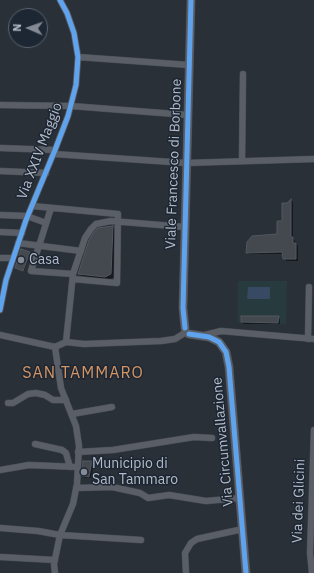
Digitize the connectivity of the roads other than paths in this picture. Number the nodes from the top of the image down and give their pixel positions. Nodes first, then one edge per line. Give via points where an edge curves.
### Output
1 (60, 0) edge
2 (191, 0) edge
3 (78, 58) junction
4 (189, 66) junction
5 (243, 74) dead end
6 (0, 105) edge
7 (70, 106) junction
8 (188, 116) junction
9 (0, 148) edge
10 (54, 152) junction
11 (314, 159) edge
12 (242, 161) junction
13 (186, 163) junction
14 (0, 171) edge
15 (46, 173) junction
16 (32, 206) junction
17 (51, 208) junction
18 (0, 215) edge
19 (27, 216) junction
20 (118, 221) junction
21 (46, 223) junction
22 (185, 227) junction
23 (0, 232) edge
24 (22, 232) junction
25 (18, 243) junction
26 (39, 246) junction
27 (81, 251) junction
28 (0, 258) edge
29 (13, 258) junction
30 (73, 277) junction
31 (309, 288) dead end
32 (2, 293) edge
33 (0, 310) edge
34 (186, 332) junction
35 (0, 335) edge
36 (202, 336) junction
37 (311, 339) edge
38 (66, 342) junction
39 (55, 347) junction
40 (66, 400) junction
41 (8, 403) dead end
42 (112, 407) dead end
43 (72, 414) junction
44 (314, 430) edge
45 (212, 438) dead end
46 (35, 444) dead end
47 (78, 452) junction
48 (70, 467) junction
49 (78, 467) junction
50 (0, 470) edge
51 (76, 488) junction
52 (240, 498) junction
53 (0, 528) edge
54 (243, 529) junction
55 (60, 535) junction
56 (141, 540) dead end
57 (312, 552) edge
58 (0, 557) edge
59 (55, 560) junction
60 (55, 573) edge
61 (186, 573) edge
62 (246, 573) edge
63 (312, 573) edge

1 - 3 street, Via XXIV Maggio via 74,34
2 - 4 street, Viale Francesco di Borbone
3 - 4 street
3 - 7 street, Via XXIV Maggio via 76,85
4 - 8 street, Viale Francesco di Borbone
5 - 12 street
6 - 7 street
7 - 8 street
7 - 10 street, Via XXIV Maggio
8 - 13 street, Viale Francesco di Borbone
9 - 10 street
10 - 13 street
10 - 15 street, Via XXIV Maggio
11 - 12 street
12 - 13 street
13 - 22 street, Viale Francesco di Borbone
14 - 15 street
15 - 16 street, Via XXIV Maggio
16 - 17 street
16 - 19 street, Via XXIV Maggio
17 - 20 street via 118,214
17 - 21 street
18 - 19 street
19 - 21 street
19 - 24 street, Via XXIV Maggio
20 - 22 street
20 - 27 street via 96,224 86,237
20 - 30 street via 117,283
21 - 26 street
22 - 34 street, Viale Francesco di Borbone via 183,308
23 - 24 street
24 - 25 street, Via XXIV Maggio
25 - 26 street
25 - 29 street, Via XXIV Maggio
26 - 27 street
26 - 30 street via 31,271
27 - 30 street
28 - 29 street
29 - 32 street, Via XXIV Maggio
30 - 38 street
31 - 37 street
32 - 33 street, Via XXIV Maggio
34 - 36 street, Via Circumvallazione
34 - 38 street via 161,341 84,344
35 - 39 street
36 - 37 street via 221,331
36 - 52 street, Via Circumvallazione via 219,342 226,352
38 - 39 street
39 - 40 street via 61,388
40 - 41 street via 52,400 36,393
40 - 43 street
42 - 43 street
43 - 47 street via 76,426
44 - 57 street, Via dei Glicini
45 - 47 street via 194,437 113,450
46 - 48 street via 62,450 66,453
47 - 49 street
48 - 49 street
48 - 50 street via 29,465
49 - 51 street
51 - 52 street via 112,488 140,493 148,498 169,495 206,501
51 - 55 street via 73,504
52 - 54 street, Via Circumvallazione
53 - 55 street
54 - 61 street via 197,539 191,543 185,554
54 - 62 street, Via Circumvallazione
55 - 56 street
55 - 59 street
57 - 63 street, Via dei Glicini
58 - 59 street
59 - 60 street

